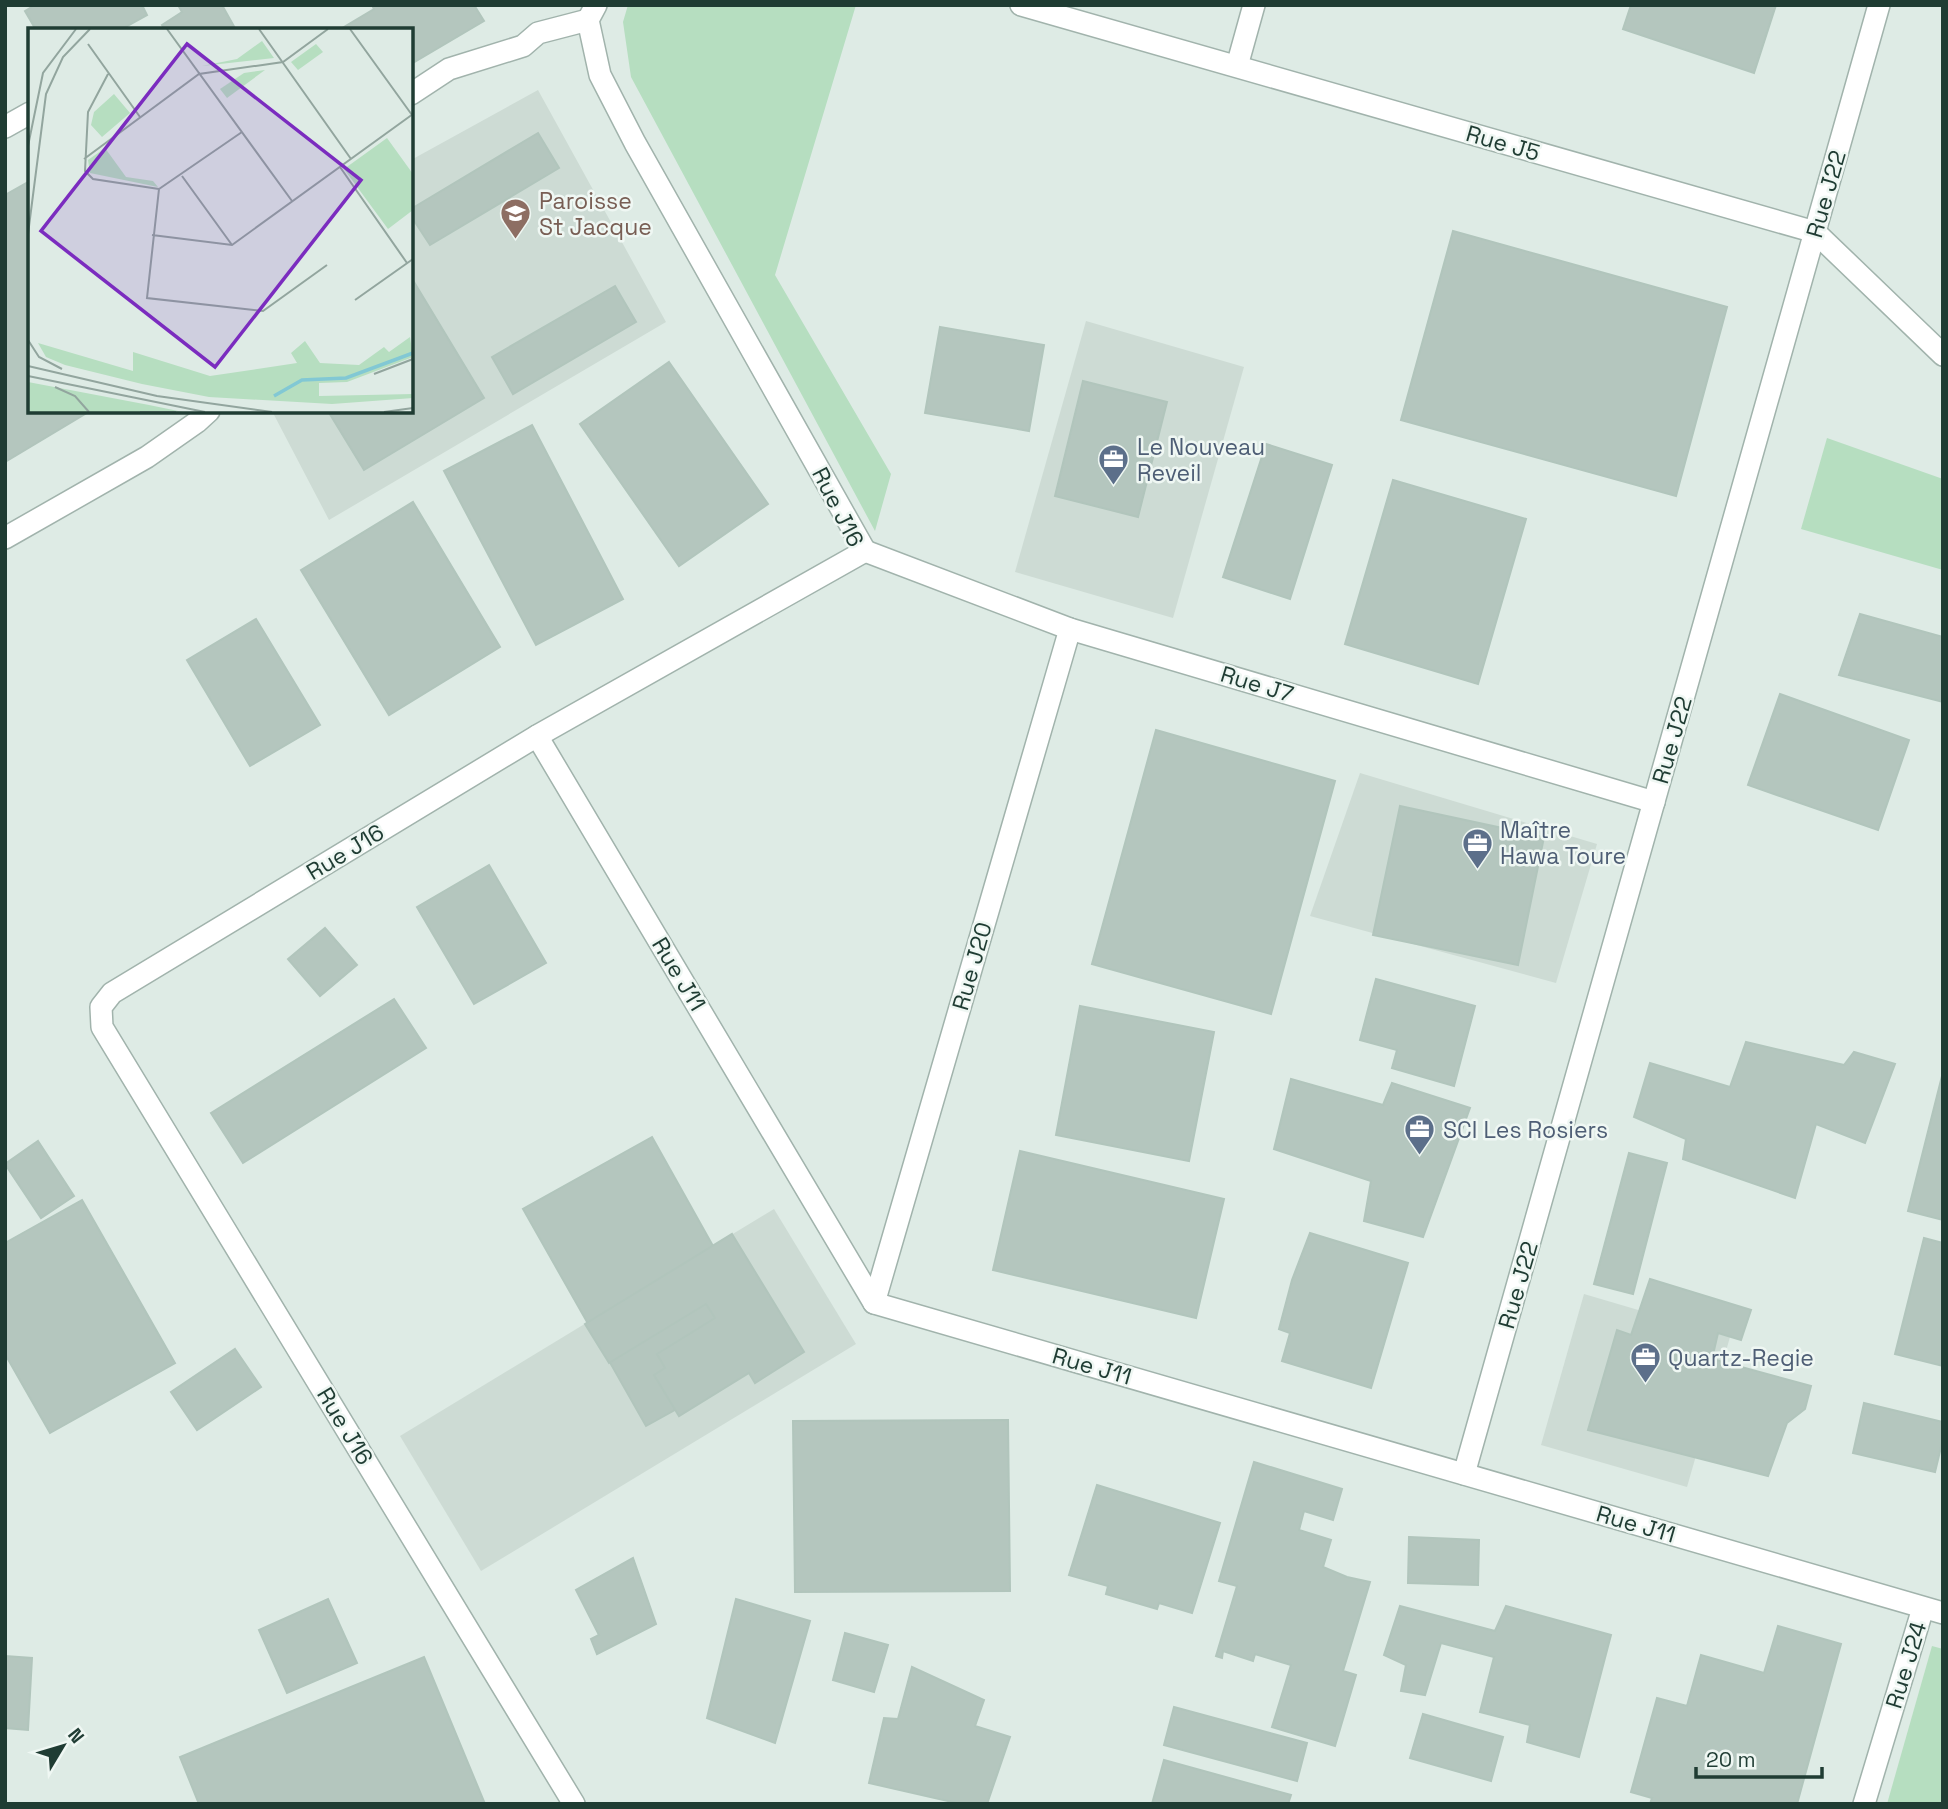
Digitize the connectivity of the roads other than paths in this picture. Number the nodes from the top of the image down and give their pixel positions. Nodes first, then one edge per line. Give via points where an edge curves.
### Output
1 (1021, 5) edge
2 (1254, 5) edge
3 (1880, 5) edge
4 (592, 13) edge
5 (1237, 66) junction
6 (413, 93) edge
7 (28, 114) edge
8 (5, 127) edge
9 (1815, 232) junction
10 (1943, 355) edge
11 (207, 413) edge
12 (5, 538) edge
13 (865, 551) junction
14 (1070, 629) junction
15 (537, 736) junction
16 (1654, 802) junction
17 (874, 1303) junction
18 (1464, 1474) junction
19 (1933, 1611) edge
20 (574, 1804) edge
21 (1864, 1804) edge

1 - 5 street, Rue J5
2 - 5 street
3 - 9 street, Rue J22
4 - 6 street via 538,33 523,46 449,69
4 - 13 street, Rue J16 via 600,75
5 - 9 street, Rue J5
7 - 8 street
9 - 10 street, Rue J5
9 - 16 street, Rue J22
11 - 12 street via 147,457
13 - 14 street, Rue J7
13 - 15 street, Rue J16
14 - 16 street, Rue J7
14 - 17 street, Rue J20
15 - 17 street, Rue J11
15 - 20 street, Rue J16 via 112,993 101,1007 102,1027
16 - 18 street, Rue J22
17 - 18 street, Rue J11
18 - 19 street, Rue J11
19 - 21 street, Rue J24

